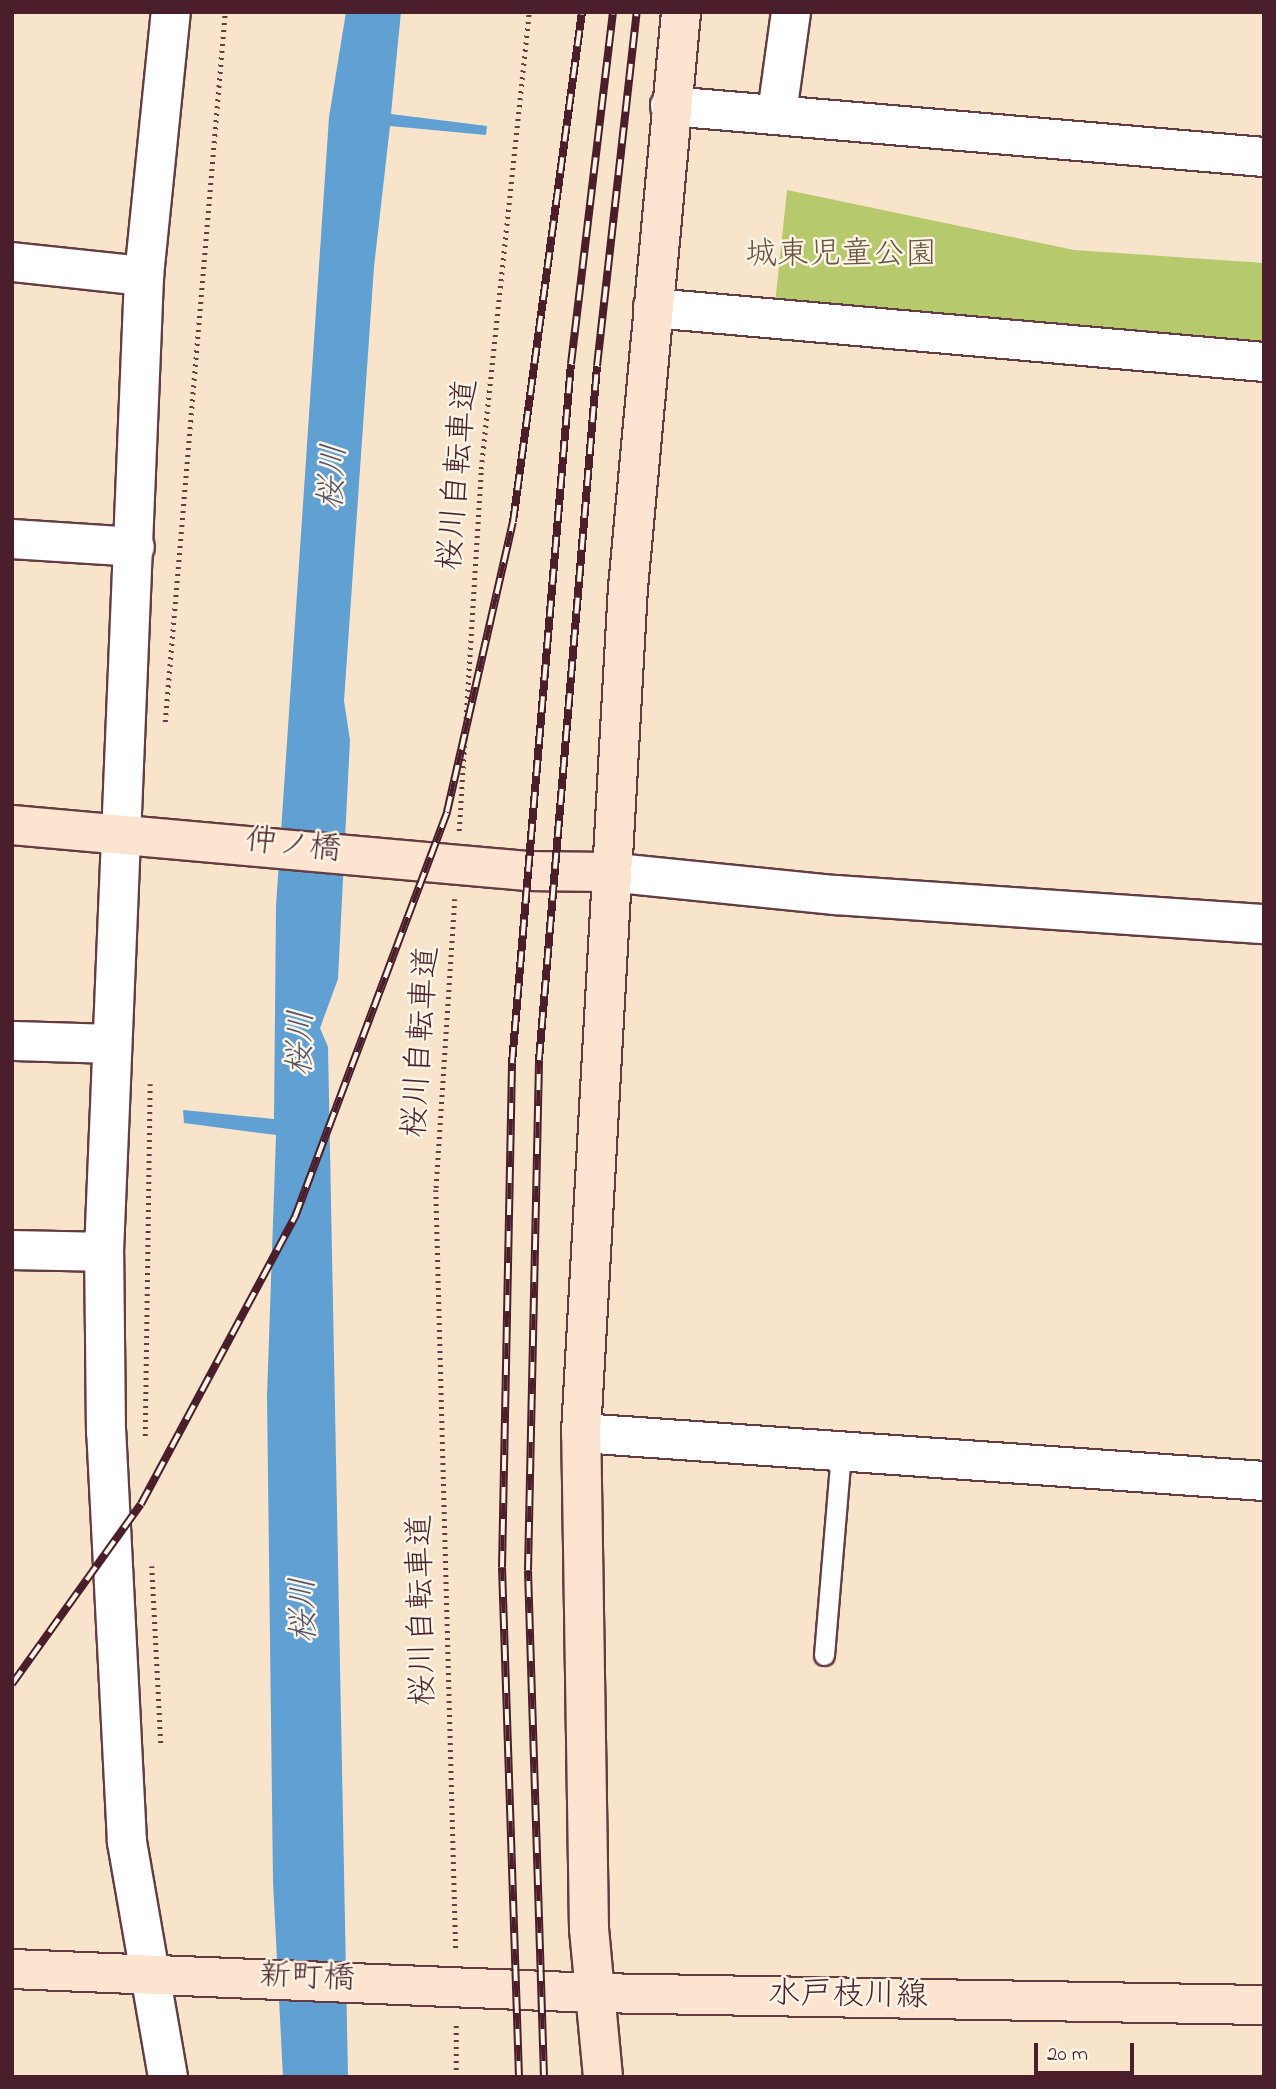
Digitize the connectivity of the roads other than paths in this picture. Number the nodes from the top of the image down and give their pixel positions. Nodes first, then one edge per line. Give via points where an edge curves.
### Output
1 (171, 12) edge
2 (681, 12) edge
3 (791, 12) edge
4 (670, 106) junction
5 (777, 113) junction
6 (1264, 157) edge
7 (12, 262) edge
8 (144, 276) junction
9 (653, 308) junction
10 (1264, 362) edge
11 (12, 539) edge
12 (135, 547) junction
13 (12, 825) edge
14 (125, 833) junction
15 (608, 872) junction
16 (1264, 924) edge
17 (12, 1041) edge
18 (111, 1044) junction
19 (12, 1250) edge
20 (104, 1252) junction
21 (581, 1433) junction
22 (841, 1451) junction
23 (1264, 1481) edge
24 (824, 1655) dead end
25 (12, 1969) edge
26 (167, 1973) junction
27 (444, 1985) joint
28 (594, 1993) junction
29 (1264, 2005) edge
30 (168, 2077) edge
31 (603, 2077) edge

1 - 8 street
2 - 4 street
3 - 5 street
4 - 5 street
4 - 9 street
5 - 6 street
7 - 8 street
8 - 12 street
9 - 10 street
9 - 15 street
11 - 12 street
12 - 14 street
13 - 14 street, 仲ノ橋
14 - 15 street, 仲ノ橋
14 - 18 street
15 - 16 street via 836,895
15 - 21 street
17 - 18 street
18 - 20 street
19 - 20 street
20 - 26 street via 106,1432 127,1842
21 - 22 street
21 - 28 street via 580,1646
22 - 23 street
22 - 24 lane
25 - 26 street
26 - 27 street, 新町橋
26 - 30 street
27 - 28 street, 水戸枝川線
28 - 29 street, 水戸枝川線
28 - 31 street

